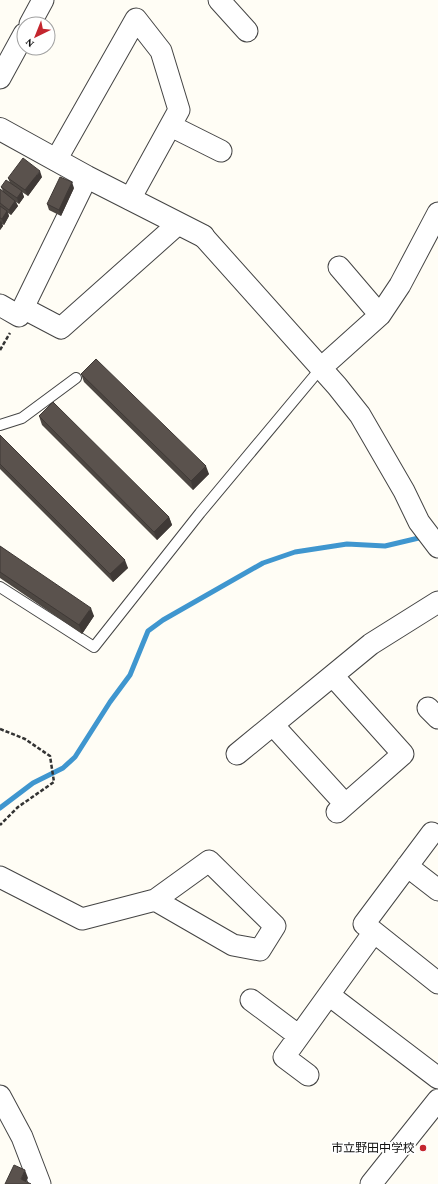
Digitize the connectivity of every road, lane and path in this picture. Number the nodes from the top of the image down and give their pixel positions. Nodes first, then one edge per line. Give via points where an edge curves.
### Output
1 (43, 0) edge
2 (219, 0) edge
3 (34, 16) edge
4 (247, 31) dead end
5 (16, 49) edge
6 (0, 78) edge
7 (171, 126) junction
8 (3, 135) edge
9 (221, 151) dead end
10 (56, 160) junction
11 (87, 177) junction
12 (130, 199) junction
13 (438, 213) edge
14 (178, 224) junction
15 (203, 236) joint
16 (339, 267) dead end
17 (0, 305) edge
18 (380, 315) junction
19 (19, 316) dead end
20 (321, 368) junction
21 (76, 378) dead end
22 (0, 425) edge
23 (438, 546) edge
24 (0, 587) edge
25 (438, 602) edge
26 (333, 676) junction
27 (273, 725) junction
28 (0, 729) edge
29 (238, 754) dead end
30 (0, 825) edge
31 (432, 833) dead end
32 (407, 866) junction
33 (0, 877) edge
34 (438, 890) edge
35 (155, 900) junction
36 (374, 932) junction
37 (438, 983) edge
38 (329, 995) junction
39 (251, 1000) dead end
40 (299, 1036) junction
41 (308, 1075) dead end
42 (438, 1078) edge
43 (0, 1096) edge
44 (438, 1100) edge
45 (40, 1184) edge
46 (370, 1184) edge

1 - 3 street
2 - 4 street
5 - 6 street
7 - 9 street
7 - 10 street via 179,110 161,51 136,19
7 - 12 street
8 - 10 street
10 - 11 street
11 - 12 street
11 - 14 street via 24,308 61,328
12 - 14 street
13 - 18 street via 400,284
14 - 15 street
15 - 20 street
16 - 18 street
17 - 19 street
18 - 20 street
20 - 23 street via 360,415 419,522
20 - 24 lane via 200,513 94,647
21 - 22 lane via 22,418
25 - 26 street via 371,644
26 - 27 street
26 - 27 street via 403,754 341,808
27 - 29 street
28 - 30 path via 25,739 50,756 54,782 18,807
31 - 32 street
32 - 34 street
32 - 36 street via 364,924
33 - 35 street via 82,919
35 - 35 street via 209,861 275,926 260,950 233,945
36 - 37 street
36 - 38 street
38 - 40 street
38 - 42 street
39 - 40 street
40 - 41 street via 284,1056
43 - 45 street via 22,1137
44 - 46 street

